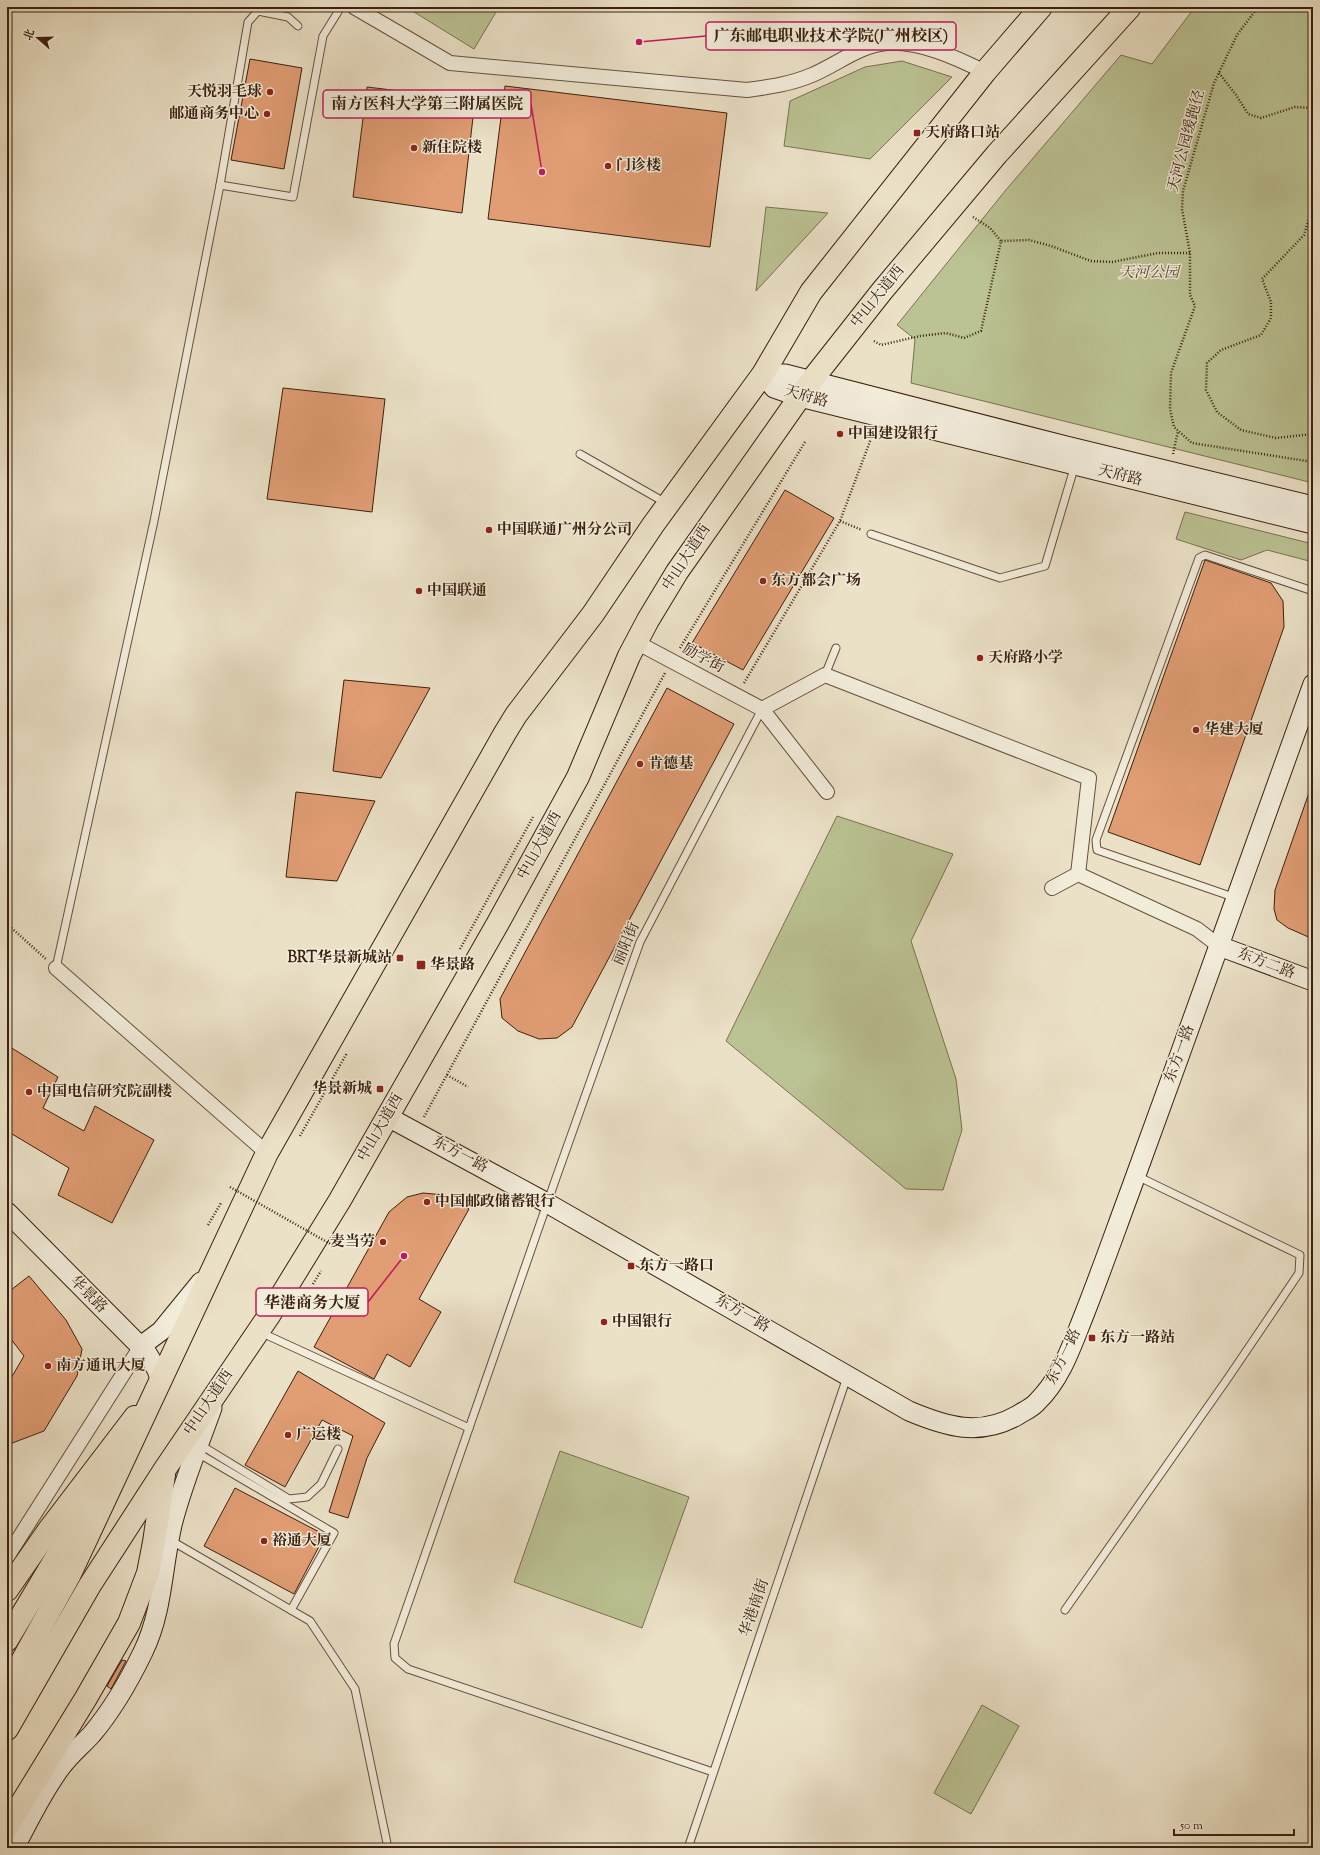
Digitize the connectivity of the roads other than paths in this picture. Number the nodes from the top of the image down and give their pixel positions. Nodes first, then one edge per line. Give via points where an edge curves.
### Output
1 (341, 7) edge
2 (354, 7) edge
3 (1041, 7) edge
4 (1130, 7) edge
5 (298, 26) dead end
6 (984, 72) junction
7 (220, 185) junction
8 (763, 374) junction
9 (805, 389) junction
10 (580, 454) dead end
11 (1075, 465) junction
12 (668, 504) junction
13 (1313, 506) edge
14 (1313, 524) edge
15 (872, 534) road end
16 (1313, 591) edge
17 (636, 642) junction
18 (836, 648) dead end
19 (825, 675) junction
20 (1313, 684) edge
21 (758, 707) junction
22 (827, 792) dead end
23 (1078, 874) junction
24 (1052, 888) dead end
25 (1236, 898) junction
26 (1219, 946) junction
27 (56, 968) joint
28 (1313, 981) edge
29 (388, 1116) junction
30 (268, 1153) junction
31 (1136, 1175) junction
32 (547, 1203) junction
33 (7, 1212) edge
34 (213, 1268) junction
35 (258, 1331) junction
36 (141, 1346) junction
37 (847, 1376) junction
38 (161, 1382) junction
39 (220, 1386) junction
40 (469, 1428) junction
41 (198, 1448) junction
42 (338, 1449) dead end
43 (165, 1468) junction
44 (170, 1540) junction
45 (7, 1557) edge
46 (7, 1590) edge
47 (291, 1610) junction
48 (1065, 1610) dead end
49 (7, 1640) edge
50 (7, 1688) edge
51 (7, 1729) edge
52 (713, 1772) junction
53 (7, 1827) edge
54 (14, 1848) edge
55 (388, 1848) edge
56 (688, 1848) edge

1 - 7 lane via 324,36 293,197
2 - 6 street via 450,63 747,90 780,86 811,76 868,47 886,43 905,43 965,62
3 - 6 highway
4 - 9 highway, 中山大道西 via 997,154 882,291
5 - 7 lane via 288,17 258,11 248,22
6 - 8 highway via 811,292
7 - 27 lane via 154,521
8 - 9 street, 天府路 via 774,388
8 - 12 highway
9 - 11 street, 天府路
9 - 13 street, 天府路 via 1168,470
9 - 17 highway, 中山大道西 via 677,572
10 - 12 lane
11 - 14 street, 天府路
11 - 15 lane via 1045,566 1000,578
12 - 30 highway via 593,614 505,732
16 - 25 lane via 1205,554 1199,558 1096,840 1097,850
17 - 21 street, 励学街
17 - 29 highway, 中山大道西 via 578,777
18 - 19 lane
19 - 21 street
19 - 23 street via 1089,778
20 - 25 street, 东方一路
21 - 22 street
21 - 32 lane, 丽阳街 via 640,942
23 - 24 street
23 - 26 street via 1197,929
25 - 26 street, 东方一路
26 - 28 street, 东方二路
26 - 31 street, 东方一路
27 - 30 street
29 - 32 street, 东方一路
29 - 35 highway, 中山大道西 via 311,1249
30 - 34 highway
31 - 37 street, 东方一路 via 1073,1342 1052,1385 1035,1405 994,1426 967,1428 940,1423 909,1411
31 - 48 lane via 1300,1255 1299,1273
32 - 37 street, 东方一路
32 - 40 lane, 丽阳街
33 - 36 street, 华景路
34 - 36 street via 161,1331
34 - 38 highway
35 - 39 highway, 中山大道西
35 - 40 lane
36 - 38 street, 华景路 via 153,1361
36 - 45 street
37 - 52 lane, 华港南街
38 - 46 highway via 48,1531
38 - 49 highway
38 - 50 highway via 69,1576
39 - 41 street
39 - 43 highway, 中山大道西
40 - 52 lane, 丽阳街 via 394,1644 395,1658 408,1669
41 - 42 lane via 289,1499 307,1497 321,1484
41 - 44 street via 180,1496
41 - 47 lane via 334,1533
43 - 51 highway, 中山大道西 via 90,1585
43 - 53 highway via 148,1573 129,1623
44 - 47 lane
44 - 54 street via 155,1622 143,1651 110,1710 47,1786
47 - 55 lane via 310,1621 355,1690
52 - 56 lane, 华港南街

